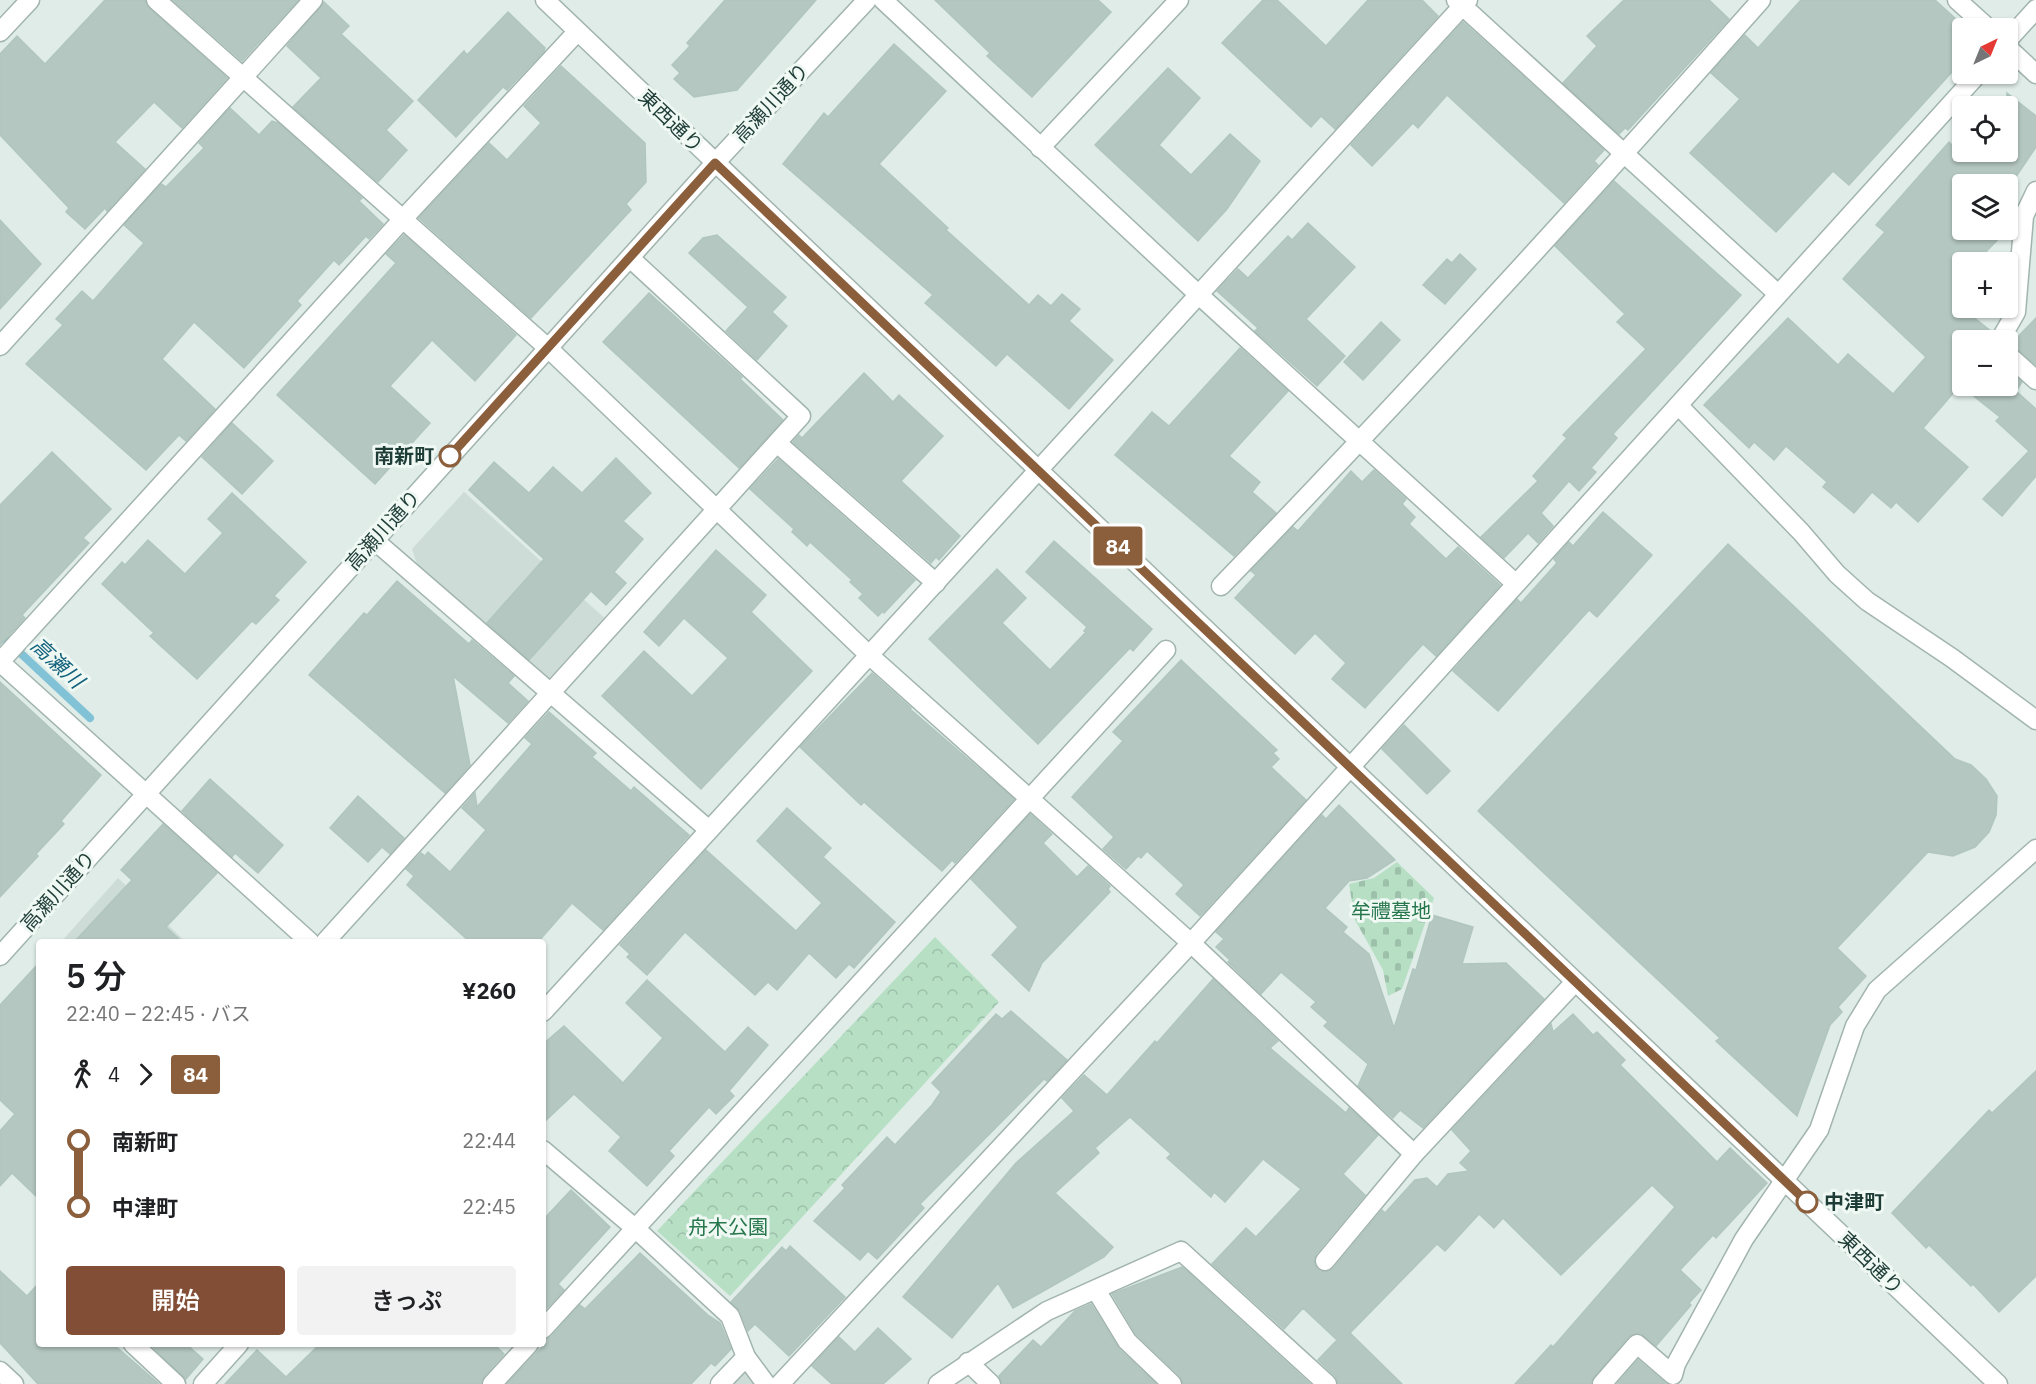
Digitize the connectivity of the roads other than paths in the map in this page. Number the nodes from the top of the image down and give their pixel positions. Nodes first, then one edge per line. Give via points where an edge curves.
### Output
1 (30, 0) edge
2 (156, 0) edge
3 (313, 0) edge
4 (545, 0) edge
5 (867, 0) edge
6 (883, 0) edge
7 (1179, 0) edge
8 (1761, 0) edge
9 (1957, 0) edge
10 (1462, 2) edge
11 (2036, 9) edge
12 (1977, 18) edge
13 (2018, 29) edge
14 (0, 32) edge
15 (577, 32) junction
16 (2018, 57) edge
17 (2036, 74) edge
18 (242, 78) junction
19 (1969, 84) edge
20 (1040, 148) junction
21 (1625, 154) junction
22 (715, 163) junction
23 (2036, 190) edge
24 (402, 220) junction
25 (630, 258) junction
26 (1778, 294) junction
27 (1199, 295) junction
28 (2006, 330) edge
29 (0, 346) edge
30 (548, 348) junction
31 (2018, 364) edge
32 (2036, 380) edge
33 (1679, 406) junction
34 (1361, 441) junction
35 (777, 443) junction
36 (1038, 470) junction
37 (717, 509) junction
38 (374, 540) junction
39 (936, 583) junction
40 (1515, 583) junction
41 (1221, 586) dead end
42 (1166, 650) dead end
43 (6, 655) edge
44 (869, 655) junction
45 (551, 695) junction
46 (2036, 720) edge
47 (1349, 766) junction
48 (146, 792) junction
49 (1031, 798) junction
50 (709, 830) junction
51 (2036, 849) edge
52 (307, 939) edge
53 (328, 939) edge
54 (1191, 943) junction
55 (0, 956) edge
56 (1575, 982) junction
57 (546, 1009) edge
58 (546, 1153) edge
59 (1414, 1154) junction
60 (1786, 1182) junction
61 (636, 1229) junction
62 (1325, 1261) dead end
63 (1096, 1290) junction
64 (546, 1326) edge
65 (136, 1347) edge
66 (236, 1347) edge
67 (526, 1347) edge
68 (746, 1357) junction
69 (968, 1362) junction
70 (0, 1371) edge
71 (14, 1384) edge
72 (176, 1384) edge
73 (203, 1384) edge
74 (492, 1384) edge
75 (720, 1384) edge
76 (766, 1384) edge
77 (780, 1384) edge
78 (938, 1384) edge
79 (991, 1384) edge
80 (1172, 1384) edge
81 (1327, 1384) edge
82 (1602, 1384) edge
83 (1998, 1384) edge

1 - 14 street
2 - 18 street
3 - 18 street
4 - 15 street, 東西通り
5 - 22 street, 高瀬川通り
6 - 20 street
7 - 20 street
8 - 21 street
9 - 12 street
10 - 21 street
10 - 27 street
11 - 13 street
15 - 22 street, 東西通り
15 - 24 street
16 - 17 street
18 - 24 street
18 - 29 street
19 - 26 street
20 - 27 street
21 - 26 street
21 - 34 street
22 - 25 street, 高瀬川通り
22 - 36 street, 東西通り
23 - 28 street via 2024,216 2016,312
24 - 30 street
24 - 43 street
25 - 30 street, 高瀬川通り
25 - 35 street via 801,416
26 - 33 street
27 - 34 street
27 - 36 street
30 - 37 street
30 - 38 street, 高瀬川通り
31 - 32 street
33 - 40 street
33 - 46 street via 1867,602
34 - 40 street
34 - 41 street
35 - 37 street
35 - 39 street
36 - 39 street
36 - 47 street, 東西通り
37 - 44 street
37 - 45 street
38 - 45 street
38 - 48 street, 高瀬川通り
39 - 44 street
40 - 47 street
42 - 49 street
43 - 48 street
44 - 49 street
44 - 50 street
45 - 50 street
45 - 53 street
47 - 54 street
47 - 56 street, 東西通り
48 - 52 street
48 - 55 street, 高瀬川通り
49 - 54 street
49 - 61 street
50 - 57 street
51 - 60 street via 1877,990 1855,1026 1819,1130
54 - 59 street
54 - 77 street
56 - 59 street
56 - 60 street, 東西通り
58 - 61 street
59 - 62 street
60 - 82 street via 1744,1239 1673,1375 1637,1344
60 - 83 street, 東西通り
61 - 64 street
61 - 68 street via 730,1317
63 - 69 street via 1047,1311
63 - 80 street via 1127,1341
63 - 81 street via 1181,1251
65 - 72 street
66 - 73 street
67 - 74 street
68 - 75 street
68 - 76 street
69 - 78 street
69 - 79 street
70 - 71 street

